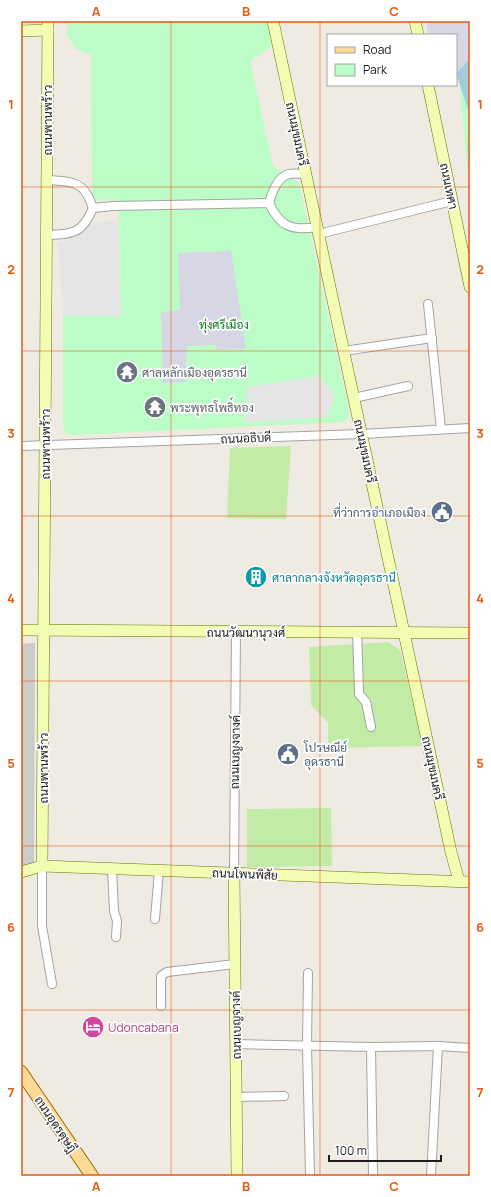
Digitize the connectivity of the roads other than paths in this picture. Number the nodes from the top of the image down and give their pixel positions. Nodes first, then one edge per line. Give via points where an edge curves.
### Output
1 (273, 21) edge
2 (415, 21) edge
3 (48, 26) edge
4 (21, 31) edge
5 (418, 34) edge
6 (428, 86) edge
7 (306, 174) junction
8 (47, 180) junction
9 (452, 201) junction
10 (269, 203) junction
11 (93, 208) junction
12 (318, 230) junction
13 (47, 235) junction
14 (470, 287) edge
15 (428, 304) dead end
16 (432, 338) junction
17 (344, 350) junction
18 (408, 386) dead end
19 (354, 398) junction
20 (470, 428) edge
21 (441, 429) junction
22 (361, 434) junction
23 (45, 445) junction
24 (21, 446) edge
25 (21, 630) edge
26 (44, 631) junction
27 (236, 632) junction
28 (357, 632) junction
29 (404, 632) junction
30 (470, 633) edge
31 (371, 726) dead end
32 (42, 866) junction
33 (112, 869) junction
34 (159, 870) junction
35 (21, 872) edge
36 (234, 873) junction
37 (458, 881) junction
38 (470, 882) edge
39 (155, 919) dead end
40 (116, 937) dead end
41 (235, 964) junction
42 (308, 973) dead end
43 (52, 984) dead end
44 (161, 1006) dead end
45 (236, 1044) junction
46 (307, 1046) junction
47 (438, 1046) junction
48 (371, 1047) junction
49 (470, 1048) edge
50 (21, 1072) edge
51 (284, 1096) dead end
52 (236, 1097) junction
53 (92, 1176) edge
54 (237, 1176) edge
55 (310, 1176) edge
56 (373, 1176) edge
57 (431, 1176) edge

1 - 7 street, ถนนมุขมนครี
2 - 5 street
3 - 4 street
3 - 8 street, ถนนพานพร้าว
6 - 9 street, ถนนเทศา
7 - 10 street via 289,174 281,180
7 - 12 street, ถนนมุขมนครี
8 - 11 street via 80,186 86,191
8 - 13 street, ถนนพานพร้าว
9 - 12 street
9 - 14 street, ถนนเทศา
10 - 11 street
10 - 12 street via 282,222 292,228
11 - 13 street via 79,230
12 - 17 street, ถนนมุขมนครี
13 - 23 street, ถนนพานพร้าว
15 - 16 street
16 - 17 street
16 - 21 street
17 - 19 street, ถนนมุขมนครี
18 - 19 street
19 - 22 street, ถนนมุขมนครี
20 - 21 street, ถนนอธิบดี
21 - 22 street, ถนนอธิบดี
22 - 23 street, ถนนอธิบดี
22 - 29 street, ถนนมุขมนครี
23 - 24 street, ถนนอธิบดี
23 - 26 street, ถนนพานพร้าว
25 - 26 street, ถนนวัฒนานุวงศ์
26 - 27 street, ถนนวัฒนานุวงศ์
26 - 32 street, ถนนพานพร้าว
27 - 28 street, ถนนวัฒนานุวงศ์
27 - 36 street, ถนนเบญงจางค์
28 - 29 street, ถนนวัฒนานุวงศ์
28 - 31 street via 359,691 366,702
29 - 30 street, ถนนวัฒนานุวงศ์
29 - 37 street, ถนนมุขมนครี
32 - 33 street, ถนนโพนพิสัย
32 - 35 street, ถนนโพนพิสัย
32 - 43 street via 42,926
33 - 34 street, ถนนโพนพิสัย
33 - 40 street
34 - 36 street, ถนนโพนพิสัย
34 - 39 street
36 - 37 street, ถนนโพนพิสัย
36 - 41 street, ถนนเบญจางค์
37 - 38 street, ถนนโพนพิสัย
41 - 44 street via 163,974
41 - 45 street, ถนนเบญจางค์
42 - 46 street
45 - 46 street
45 - 52 street, ถนนเบญจางค์
46 - 48 street
46 - 55 street
47 - 48 street
47 - 49 street
47 - 57 street
48 - 56 street
50 - 53 main road, ถนนอุดรดุษฎี
51 - 52 street
52 - 54 street, ถนนเบญจางค์

